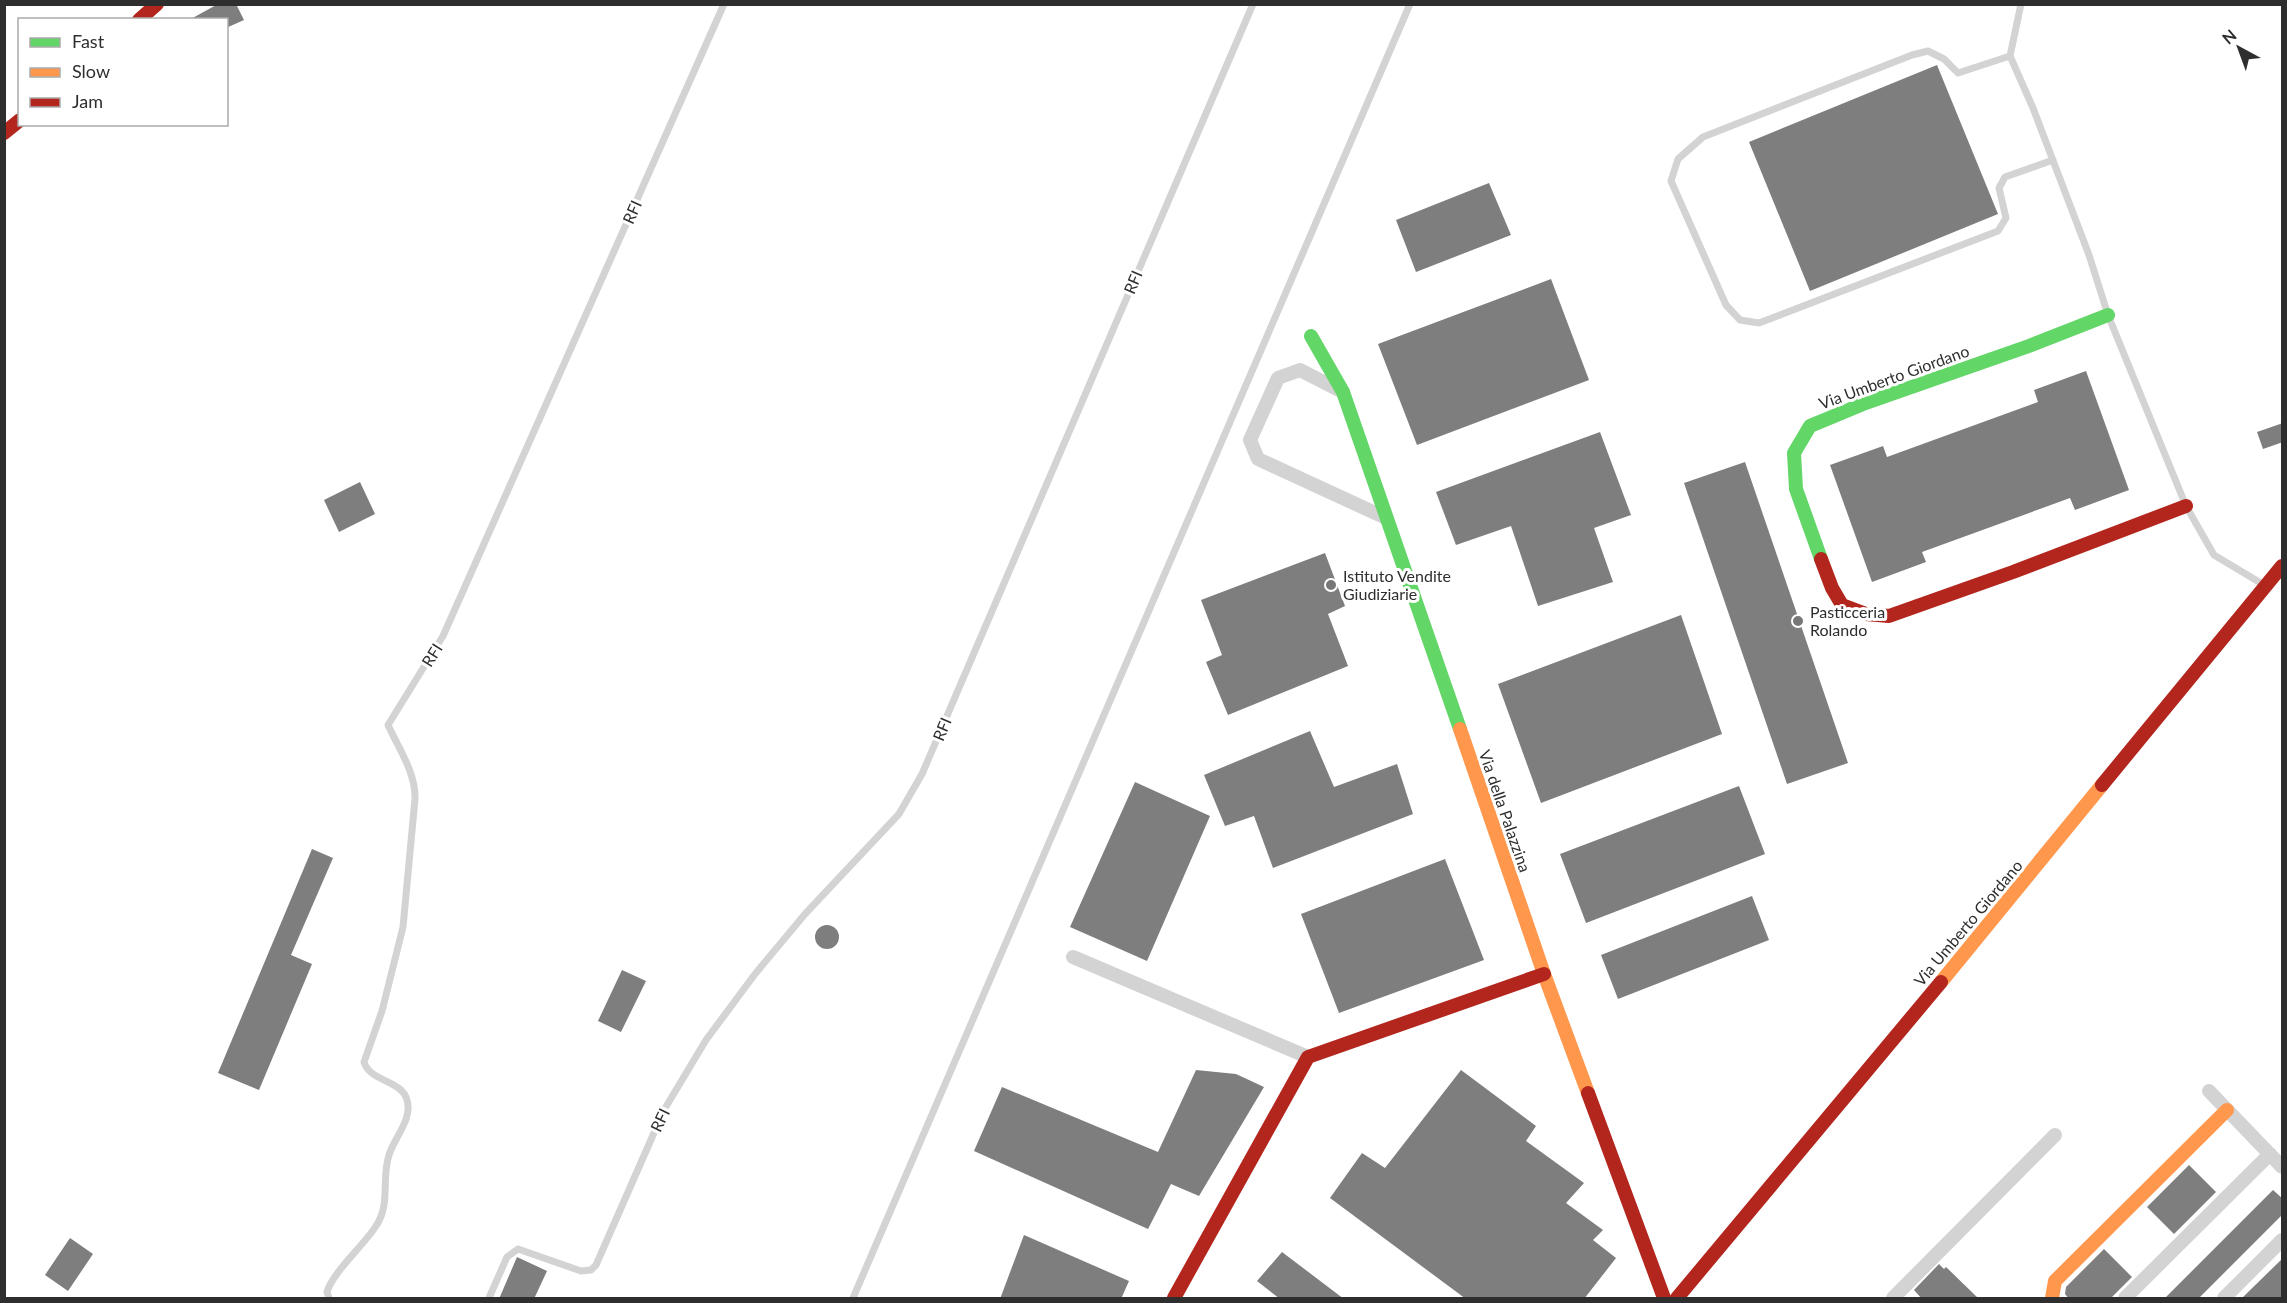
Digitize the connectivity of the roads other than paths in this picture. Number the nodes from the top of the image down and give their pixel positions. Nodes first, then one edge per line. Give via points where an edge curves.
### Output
1 (157, 4) edge
2 (724, 4) edge
3 (1253, 4) edge
4 (1410, 4) edge
5 (2021, 4) edge
6 (141, 18) edge
7 (2010, 56) junction
8 (18, 122) edge
9 (4, 133) edge
10 (2053, 159) junction
11 (2108, 315) junction
12 (1311, 336) dead end
13 (1342, 392) junction
14 (2186, 506) junction
15 (1386, 518) junction
16 (2283, 566) edge
17 (2266, 587) junction
18 (1073, 957) dead end
19 (1544, 974) junction
20 (1308, 1057) junction
21 (2209, 1091) dead end
22 (2227, 1110) junction
23 (2055, 1136) dead end
24 (2270, 1154) junction
25 (2283, 1167) edge
26 (2283, 1240) edge
27 (329, 1299) edge
28 (489, 1299) edge
29 (853, 1299) edge
30 (1174, 1299) edge
31 (1664, 1299) edge
32 (1677, 1299) edge
33 (1893, 1299) edge
34 (2052, 1299) edge
35 (2125, 1299) edge
36 (2224, 1299) edge

1 - 6 street
2 - 27 lane, RFI via 443,636 388,725 410,772 415,799 403,927 382,1011 364,1062 370,1072 402,1092 408,1108 389,1154 381,1218 331,1281
3 - 28 lane, RFI via 911,796 798,923 705,1040 664,1110 596,1265 581,1271 518,1249 507,1257
4 - 29 lane
5 - 7 lane
7 - 10 lane
7 - 10 lane via 1958,73 1944,59 1928,51 1912,56 1703,137 1678,159 1671,181 1726,305 1740,320 1759,323 1998,231 2006,218 1999,188 2006,177
8 - 9 street
10 - 11 lane
11 - 14 lane
11 - 14 street, Via Umberto Giordano via 1810,426 1794,453 1796,489 1832,588 1842,605 1866,614 1889,616
12 - 13 street, Via della Palazzina
13 - 15 street, Via della Palazzina
13 - 15 street via 1300,370 1278,378 1250,440 1258,459
14 - 17 lane via 2214,555
15 - 19 street, Via della Palazzina
16 - 17 street, Via Umberto Giordano
17 - 32 street, Via Umberto Giordano
18 - 20 street
19 - 20 street
19 - 31 street, Via della Palazzina
20 - 30 street
21 - 22 street
22 - 24 street
22 - 34 street via 2055,1281
23 - 33 street
24 - 25 street
24 - 35 street
26 - 36 street

